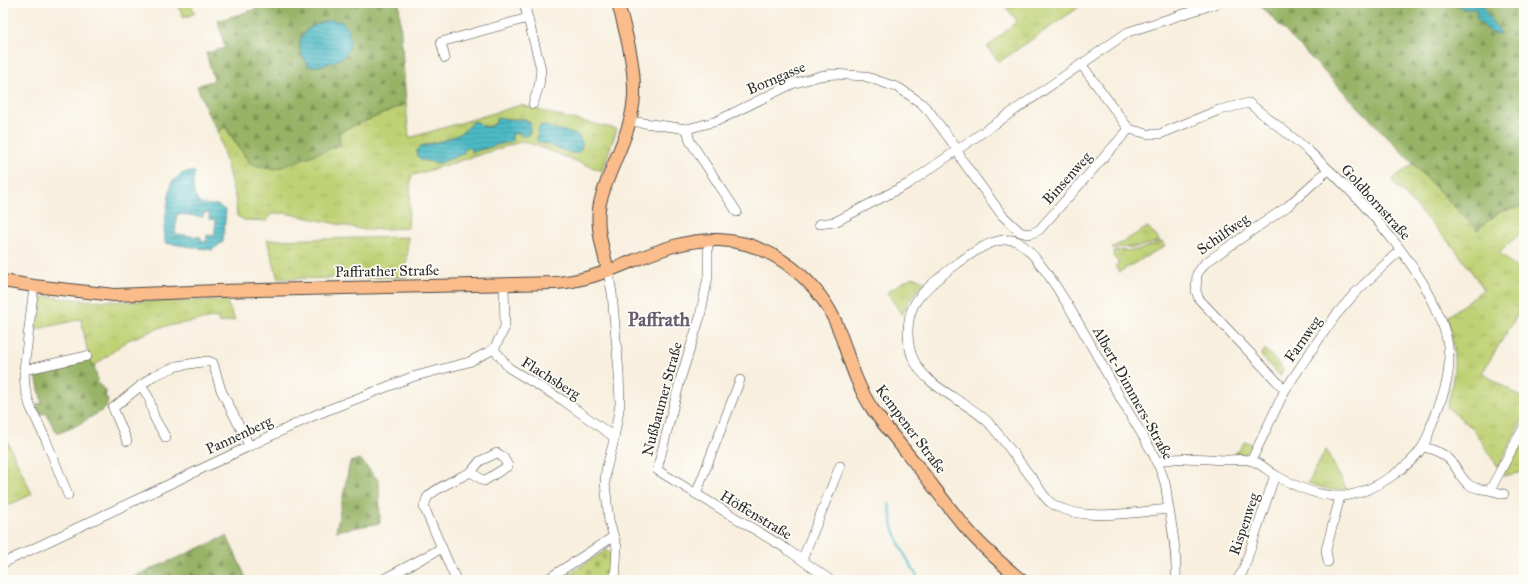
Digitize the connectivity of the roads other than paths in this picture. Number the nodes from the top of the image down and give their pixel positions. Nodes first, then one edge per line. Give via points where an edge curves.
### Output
1 (524, 3) edge
2 (618, 3) edge
3 (1218, 3) edge
4 (528, 18) junction
5 (444, 58) dead end
6 (1081, 64) junction
7 (533, 104) dead end
8 (630, 122) junction
9 (687, 129) junction
10 (1129, 129) junction
11 (957, 149) junction
12 (1328, 170) junction
13 (737, 212) dead end
14 (819, 224) dead end
15 (708, 240) junction
16 (1400, 250) junction
17 (764, 252) joint
18 (608, 271) junction
19 (3, 281) edge
20 (504, 284) junction
21 (34, 286) junction
22 (494, 349) junction
23 (87, 356) dead end
24 (24, 370) junction
25 (740, 380) dead end
26 (141, 385) junction
27 (1285, 390) junction
28 (1524, 427) edge
29 (614, 437) junction
30 (166, 438) dead end
31 (128, 441) dead end
32 (249, 445) junction
33 (1423, 447) junction
34 (1251, 460) junction
35 (1156, 462) junction
36 (840, 466) dead end
37 (657, 470) joint
38 (471, 472) dead end
39 (1275, 475) junction
40 (1490, 490) junction
41 (696, 494) junction
42 (1504, 494) dead end
43 (68, 495) dead end
44 (1340, 496) junction
45 (1169, 509) junction
46 (613, 536) junction
47 (442, 548) junction
48 (802, 560) junction
49 (1328, 562) dead end
50 (3, 563) edge
51 (382, 580) edge
52 (456, 580) edge
53 (546, 580) edge
54 (614, 580) edge
55 (830, 580) edge
56 (1021, 580) edge
57 (1176, 580) edge
58 (1237, 580) edge

1 - 4 street
2 - 8 main road via 633,69 634,96
3 - 6 street via 1128,32
4 - 5 street via 441,42
4 - 7 street via 541,69
6 - 10 street
6 - 11 street
8 - 9 street, Borngasse
8 - 18 main road via 600,203 598,220
9 - 11 street, Borngasse via 717,121 792,84 833,74 856,75 874,78 899,88 921,103
9 - 13 street via 690,141
10 - 11 street, Binsenweg via 1039,230 1027,234 1020,232 1002,215 962,160
10 - 12 street, Goldbornstraße via 1160,134 1219,110 1249,103 1310,152
11 - 14 street via 908,184 835,222
12 - 16 street, Goldbornstraße via 1359,200
12 - 27 street, Schilfweg via 1282,211 1205,262 1197,274 1196,291 1204,305
15 - 17 main road, Paffrather Straße via 740,243
15 - 18 main road, Paffrather Straße via 675,245
15 - 37 street, Nußbaumer Straße via 708,277 700,317 681,377
16 - 27 street, Farnweg via 1336,315
16 - 33 street, Goldbornstraße via 1427,290 1447,339 1449,364 1446,386
17 - 56 main road, Kempener Straße via 786,262 820,296 839,330 858,383 874,410 972,536
18 - 20 main road, Paffrather Straße via 584,279 558,283
18 - 29 street via 619,373 620,404
19 - 21 main road, Paffrather Straße
20 - 21 main road, Paffrather Straße via 114,295
20 - 22 street via 505,327
21 - 24 street
22 - 29 street, Flachsberg via 509,368 564,401
22 - 32 street, Pannenberg via 469,362 378,389
23 - 24 street
24 - 43 street via 30,406
25 - 41 street
26 - 30 street
26 - 31 street via 113,408
26 - 32 street via 153,376 177,366 208,361 213,363 221,390
27 - 34 street, Farnweg
28 - 40 street
29 - 46 street via 605,483
32 - 50 street, Pannenberg
33 - 40 street via 1436,450 1445,456 1467,484 1477,489
33 - 44 street, Goldbornstraße via 1415,457 1380,484 1351,495
34 - 35 street via 1182,458
34 - 39 street, Goldbornstraße
35 - 45 street, Albert-Dimmers-Straße via 1165,484
35 - 45 street, Albert-Dimmers-Straße via 1058,289 1025,247 1015,241 992,242 961,261 934,282 916,301 907,327 915,363 926,377 978,412 1001,436 1050,503 1075,513 1096,516
36 - 48 street, Höffenstraße
37 - 41 street, Höffenstraße
38 - 47 street via 427,498 424,507
39 - 44 street, Goldbornstraße via 1309,491
39 - 58 street, Rispenweg via 1243,571
40 - 42 street
41 - 48 street, Höffenstraße
44 - 49 street via 1326,550
45 - 57 street, Albert-Dimmers-Straße via 1173,525
46 - 53 street
46 - 54 street via 617,547
47 - 51 street
47 - 52 street
48 - 55 street, Höffenstraße

